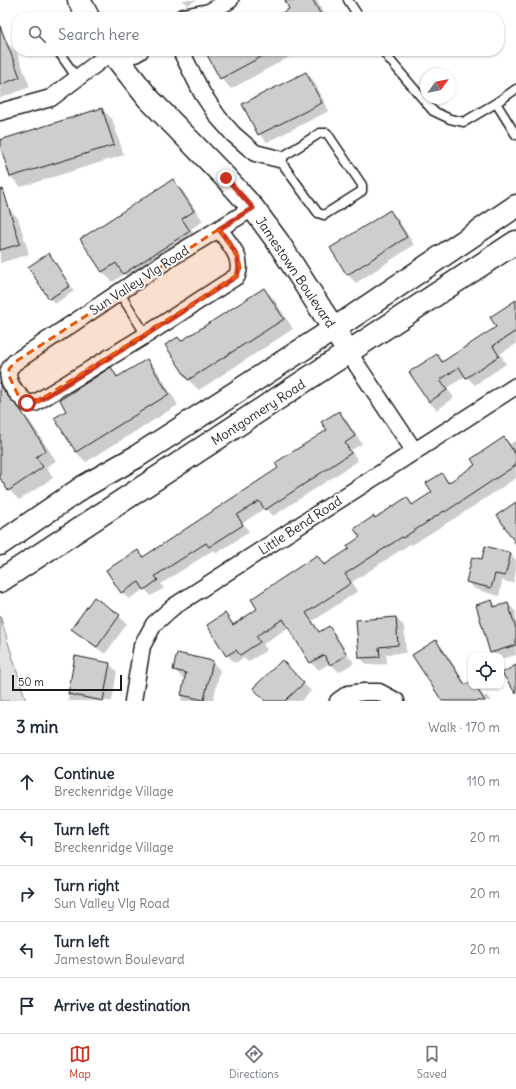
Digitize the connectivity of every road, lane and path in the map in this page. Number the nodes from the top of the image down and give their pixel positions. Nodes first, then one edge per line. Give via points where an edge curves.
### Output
1 (79, 0) edge
2 (230, 0) edge
3 (348, 0) edge
4 (85, 12) edge
5 (209, 12) edge
6 (356, 12) edge
7 (62, 56) edge
8 (107, 56) edge
9 (115, 56) edge
10 (184, 56) edge
11 (387, 56) edge
12 (77, 78) junction
13 (516, 89) edge
14 (496, 104) junction
15 (0, 112) edge
16 (516, 135) edge
17 (279, 159) junction
18 (516, 206) edge
19 (253, 208) junction
20 (219, 229) junction
21 (516, 242) edge
22 (119, 292) junction
23 (334, 329) junction
24 (146, 335) junction
25 (349, 353) junction
26 (516, 386) edge
27 (414, 452) junction
28 (0, 544) edge
29 (0, 581) edge
30 (133, 701) edge
31 (338, 701) edge
32 (396, 701) edge

1 - 4 main road
2 - 5 street
3 - 6 lane
7 - 12 lane
8 - 12 street
9 - 19 main road, Jamestown Boulevard via 148,98
10 - 17 street via 202,93 233,134 255,153
11 - 14 lane via 433,111 450,119 464,122
12 - 15 street via 51,98
13 - 14 lane
14 - 16 lane
17 - 17 lane via 318,213 324,215 362,191 362,185 327,133 320,133
18 - 23 main road
19 - 20 street, Sun Valley Vlg Road
19 - 23 main road, Jamestown Boulevard
20 - 22 street, Sun Valley Vlg Road
20 - 24 street via 238,256 240,268 237,276
21 - 25 main road, Montgomery Road
22 - 24 lane
22 - 24 street, Sun Valley Vlg Road via 15,362 9,369 8,376 12,385 27,403 35,403
23 - 25 main road, Jamestown Boulevard
23 - 28 main road via 136,457 83,487
25 - 27 street
25 - 29 main road, Montgomery Road
26 - 27 street, Little Bend Road
27 - 30 street, Little Bend Road via 172,607 154,624 142,646
31 - 32 street via 348,694 364,692 379,692

